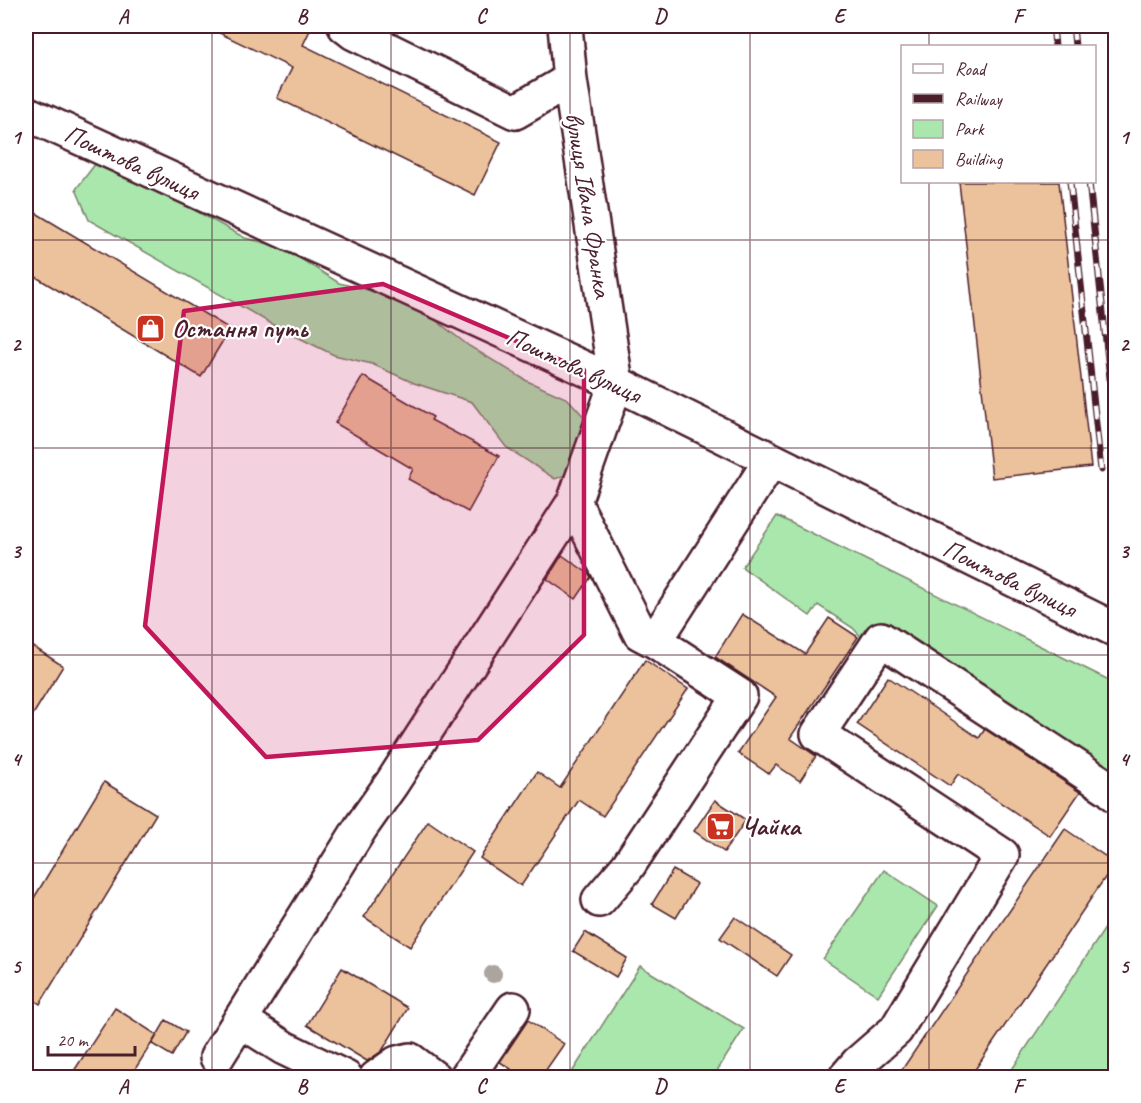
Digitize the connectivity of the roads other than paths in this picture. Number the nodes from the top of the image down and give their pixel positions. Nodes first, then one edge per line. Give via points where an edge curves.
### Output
1 (345, 26) edge
2 (565, 26) edge
3 (388, 38) edge
4 (570, 80) junction
5 (26, 115) edge
6 (616, 383) junction
7 (771, 460) junction
8 (574, 502) junction
9 (1116, 630) edge
10 (655, 641) junction
11 (1116, 795) edge
12 (598, 900) dead end
13 (513, 1009) dead end
14 (240, 1020) junction
15 (216, 1057) dead end
16 (346, 1077) edge
17 (376, 1077) edge
18 (435, 1077) edge
19 (466, 1077) edge
20 (845, 1077) edge

1 - 3 street via 354,33
2 - 4 street, вулиця Івана Франка
3 - 4 street via 515,112
4 - 6 street, вулиця Івана Франка
5 - 6 street, Поштова вулиця
6 - 7 street, Поштова вулиця
6 - 8 street
7 - 9 street, Поштова вулиця
7 - 10 street
8 - 10 street via 640,633
8 - 14 street
10 - 12 street via 740,696 628,866
11 - 20 street via 881,639 818,734 1002,855 896,1030
13 - 19 street
14 - 15 street
14 - 16 street via 284,1048
17 - 18 street via 397,1063 410,1060

